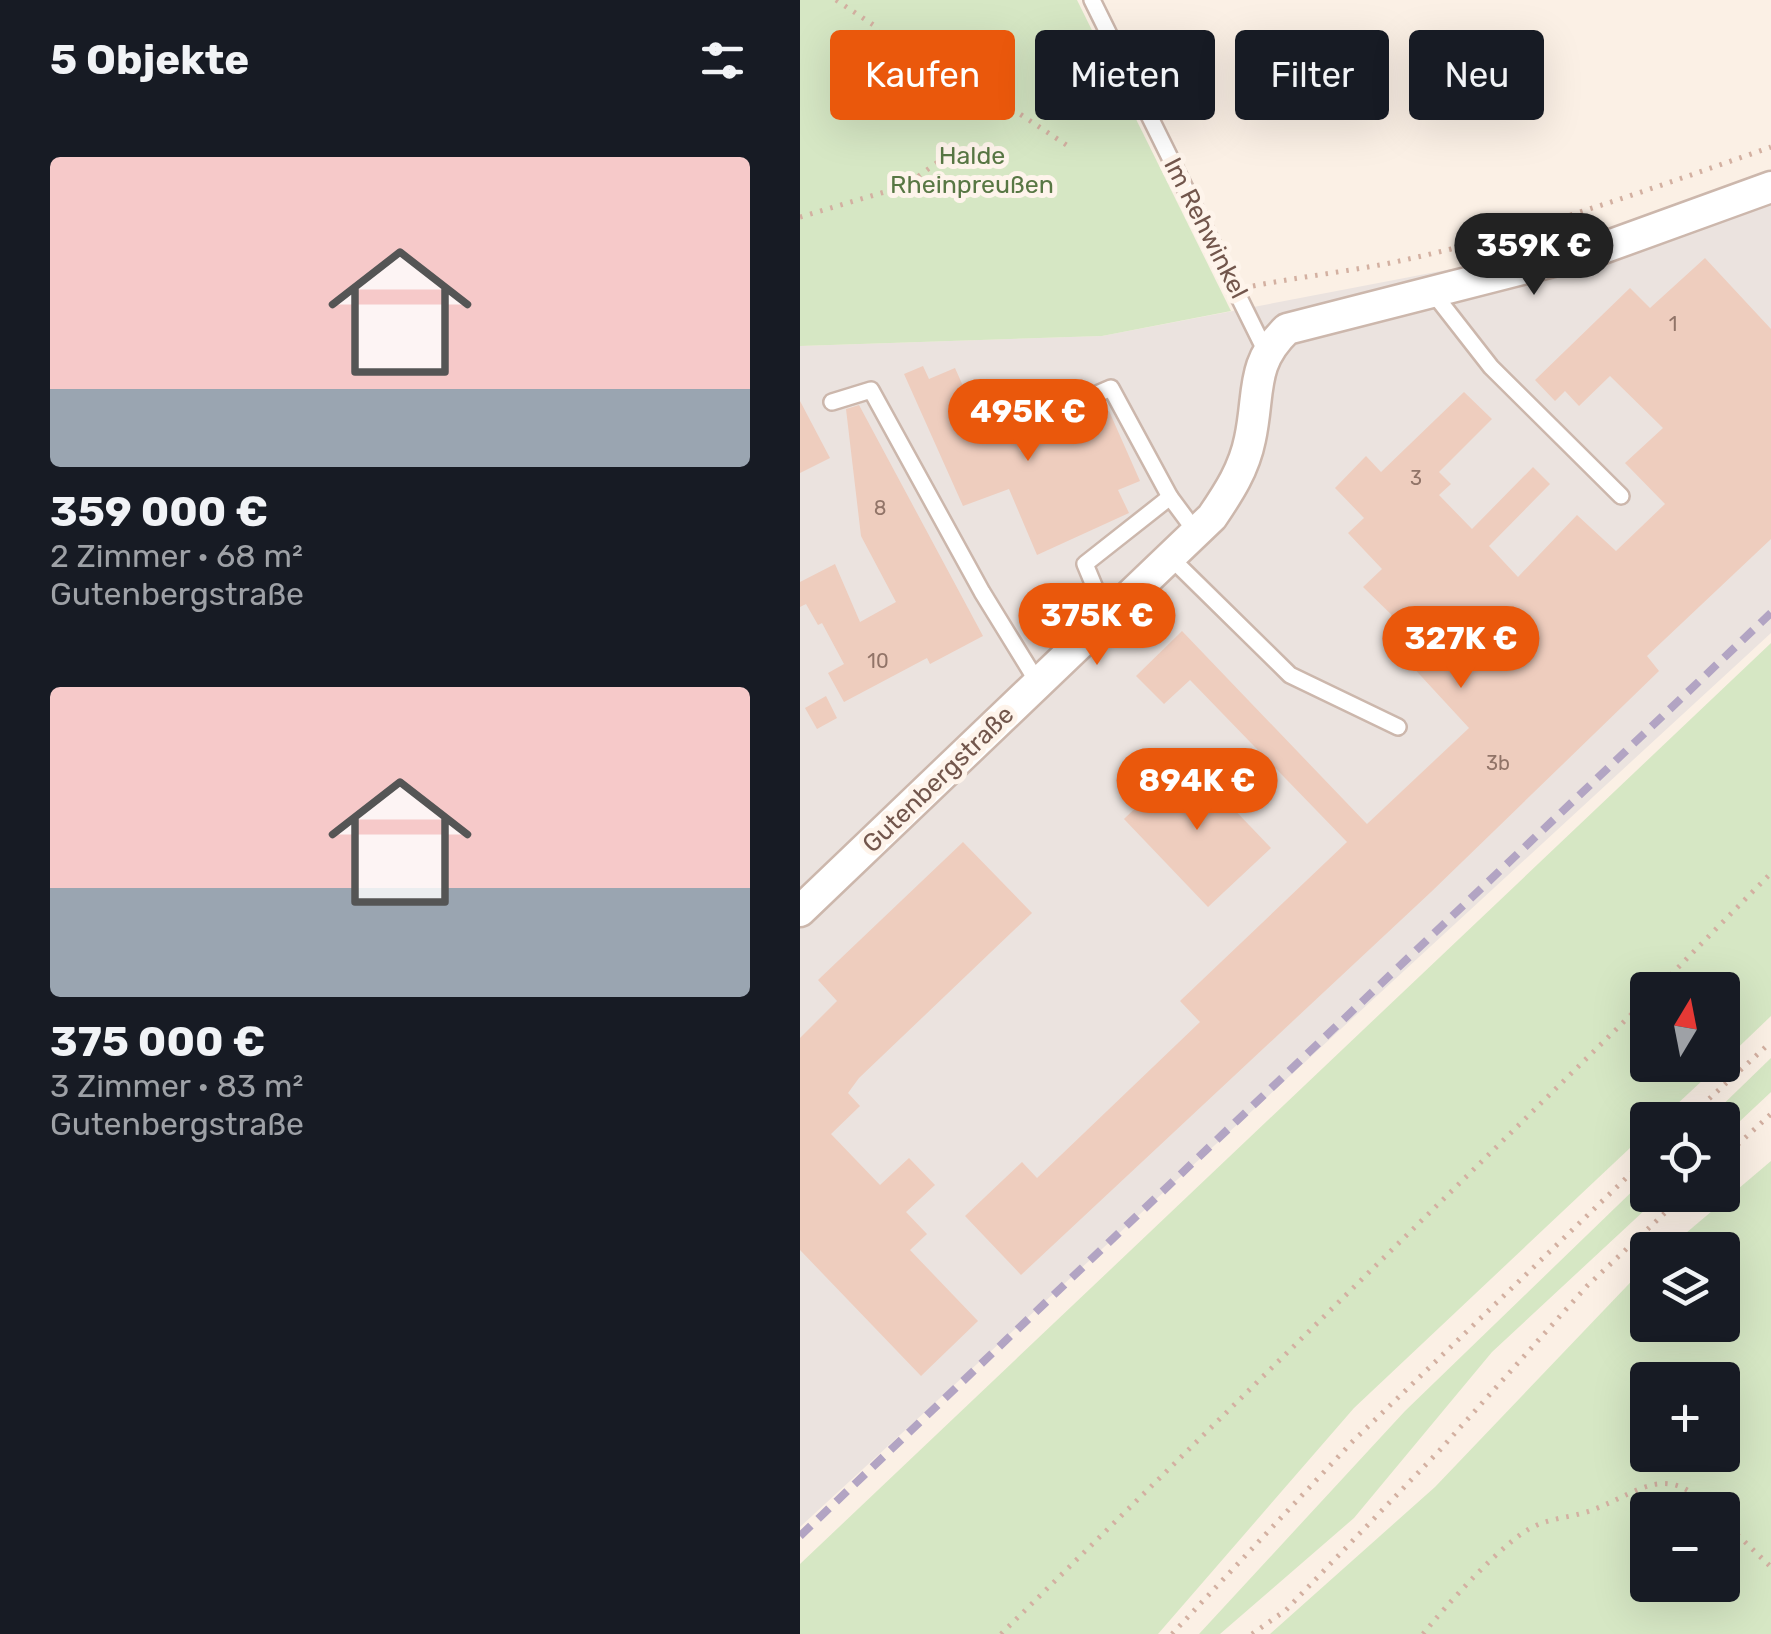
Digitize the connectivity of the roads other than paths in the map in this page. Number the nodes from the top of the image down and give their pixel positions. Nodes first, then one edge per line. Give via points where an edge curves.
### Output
1 (1092, 0) edge
2 (1771, 187) edge
3 (1434, 294) junction
4 (1265, 350) junction
5 (832, 402) dead end
6 (1039, 420) dead end
7 (1620, 496) dead end
8 (1170, 497) junction
9 (1196, 532) junction
10 (1170, 557) junction
11 (1107, 617) junction
12 (1038, 683) junction
13 (1398, 727) dead end
14 (800, 911) edge

1 - 4 lane, Im Rehwinkel
2 - 3 street via 1600,249
3 - 4 street via 1287,330
3 - 7 lane via 1491,368
4 - 9 street, Gutenbergstraße via 1238,480
5 - 12 lane via 870,390
6 - 8 lane via 1110,388
8 - 9 lane
8 - 11 lane via 1085,564
9 - 10 street, Gutenbergstraße
10 - 11 street, Gutenbergstraße
10 - 13 lane via 1290,675
11 - 12 street, Gutenbergstraße
12 - 14 street, Gutenbergstraße

